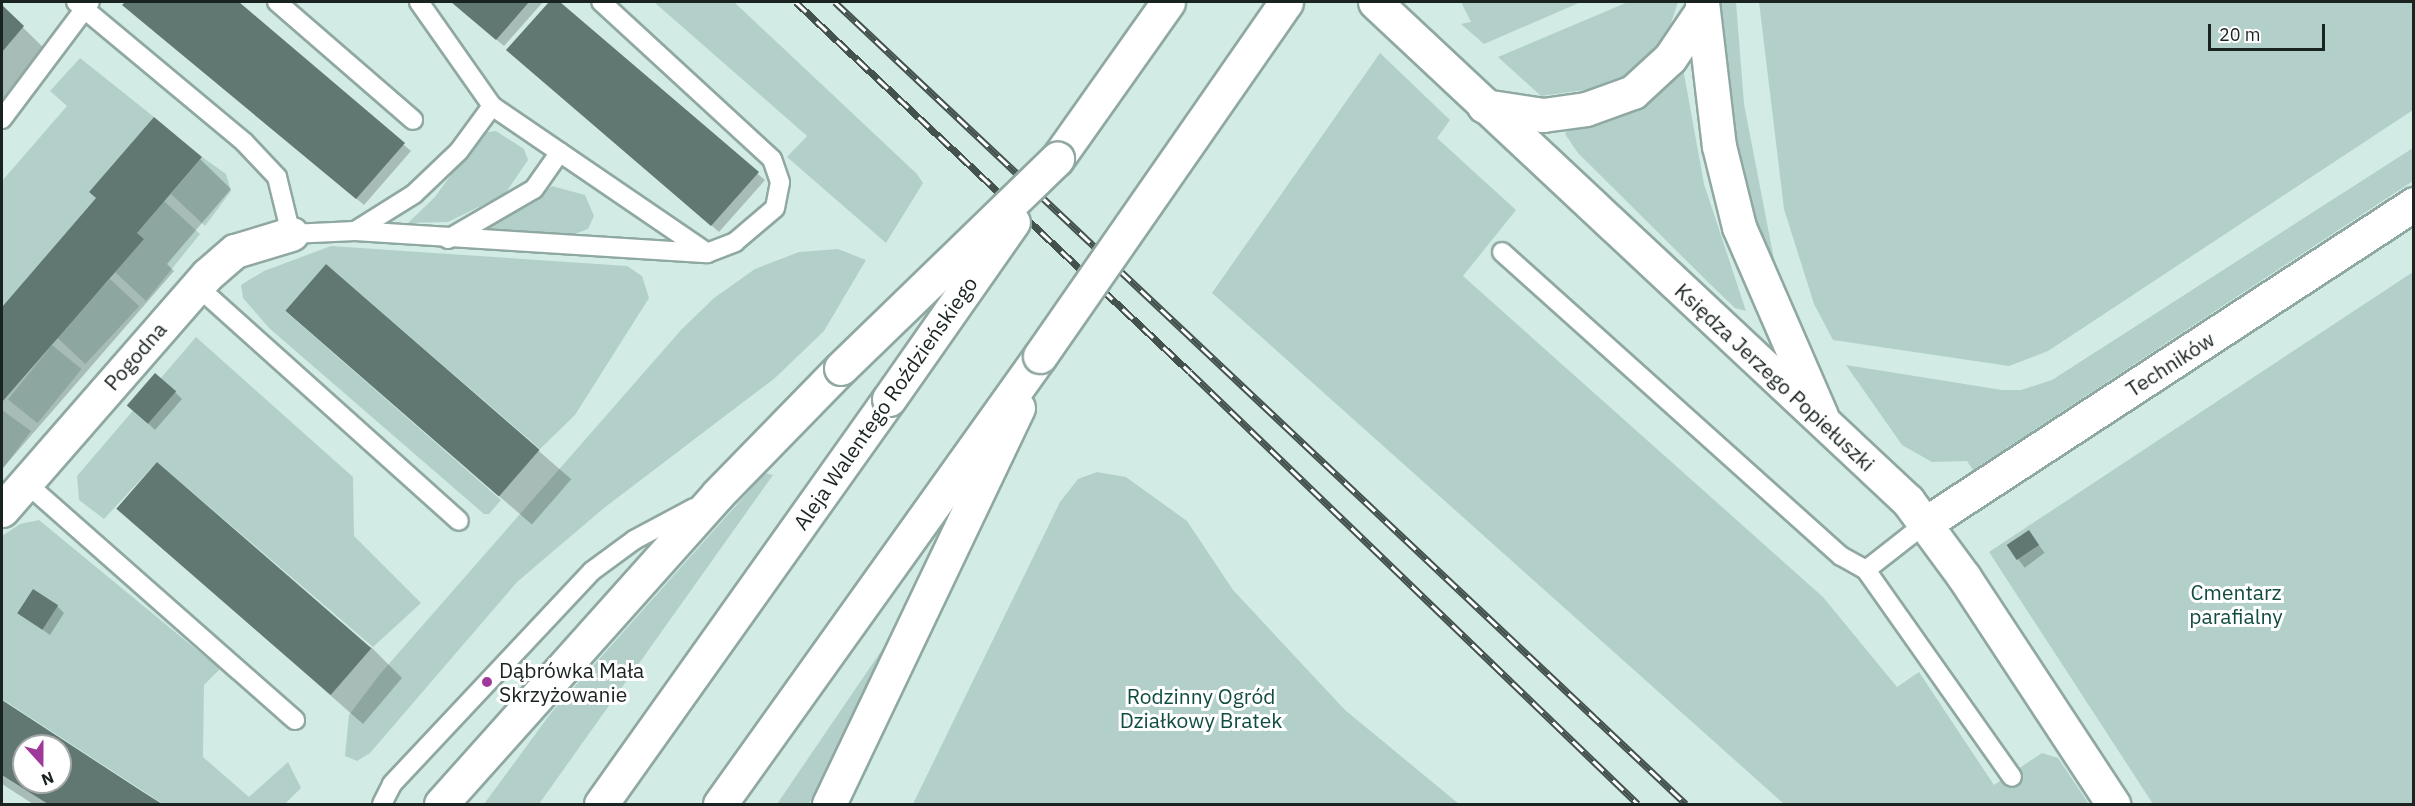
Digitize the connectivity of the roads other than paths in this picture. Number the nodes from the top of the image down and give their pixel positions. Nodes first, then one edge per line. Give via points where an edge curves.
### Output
1 (277, 2) edge
2 (419, 2) edge
3 (601, 2) edge
4 (1168, 2) edge
5 (1286, 2) edge
6 (1375, 2) edge
7 (83, 4) edge
8 (1701, 7) edge
9 (492, 106) junction
10 (1484, 106) junction
11 (2, 119) edge
12 (413, 120) dead end
13 (560, 152) junction
14 (1057, 159) junction
15 (2414, 204) edge
16 (354, 231) junction
17 (291, 234) junction
18 (448, 239) junction
19 (1502, 252) dead end
20 (707, 253) junction
21 (196, 285) junction
22 (1821, 416) junction
23 (977, 467) junction
24 (25, 482) junction
25 (717, 495) junction
26 (2, 510) edge
27 (459, 521) dead end
28 (1926, 524) junction
29 (1866, 570) junction
30 (295, 720) dead end
31 (2012, 777) dead end
32 (382, 804) edge
33 (441, 804) edge
34 (601, 804) edge
35 (720, 804) edge
36 (829, 804) edge
37 (2114, 804) edge

1 - 12 lane
2 - 9 lane
3 - 20 lane via 754,142 775,166 780,195 775,208 752,231
4 - 14 main road, Aleja Walentego Roździeńskiego
5 - 23 main road, bridge via 1040,356
6 - 10 main road, Księdza Jerzego Popiełuszki
7 - 11 lane
7 - 17 lane via 244,142 277,177
8 - 10 main road via 1670,58 1633,92 1586,109 1543,115
8 - 22 main road via 1719,146 1739,227
9 - 13 lane
9 - 16 lane via 459,151 414,194
10 - 22 main road, Księdza Jerzego Popiełuszki
13 - 18 lane via 534,189
13 - 20 lane
14 - 25 main road, bridge
14 - 34 main road, Aleja Walentego Roździeńskiego, bridge
15 - 28 main road, Techników
16 - 17 lane
16 - 18 lane
17 - 21 main road, Pogodna via 235,250
18 - 20 lane
19 - 29 lane via 1841,556
21 - 24 main road, Pogodna
21 - 27 lane
22 - 28 main road, Księdza Jerzego Popiełuszki
23 - 35 main road
23 - 36 main road
24 - 26 main road, Pogodna
24 - 30 lane
25 - 32 lane via 634,540 592,571 392,784
25 - 33 main road
28 - 29 lane
28 - 37 main road, Księdza Jerzego Popiełuszki
29 - 31 lane

